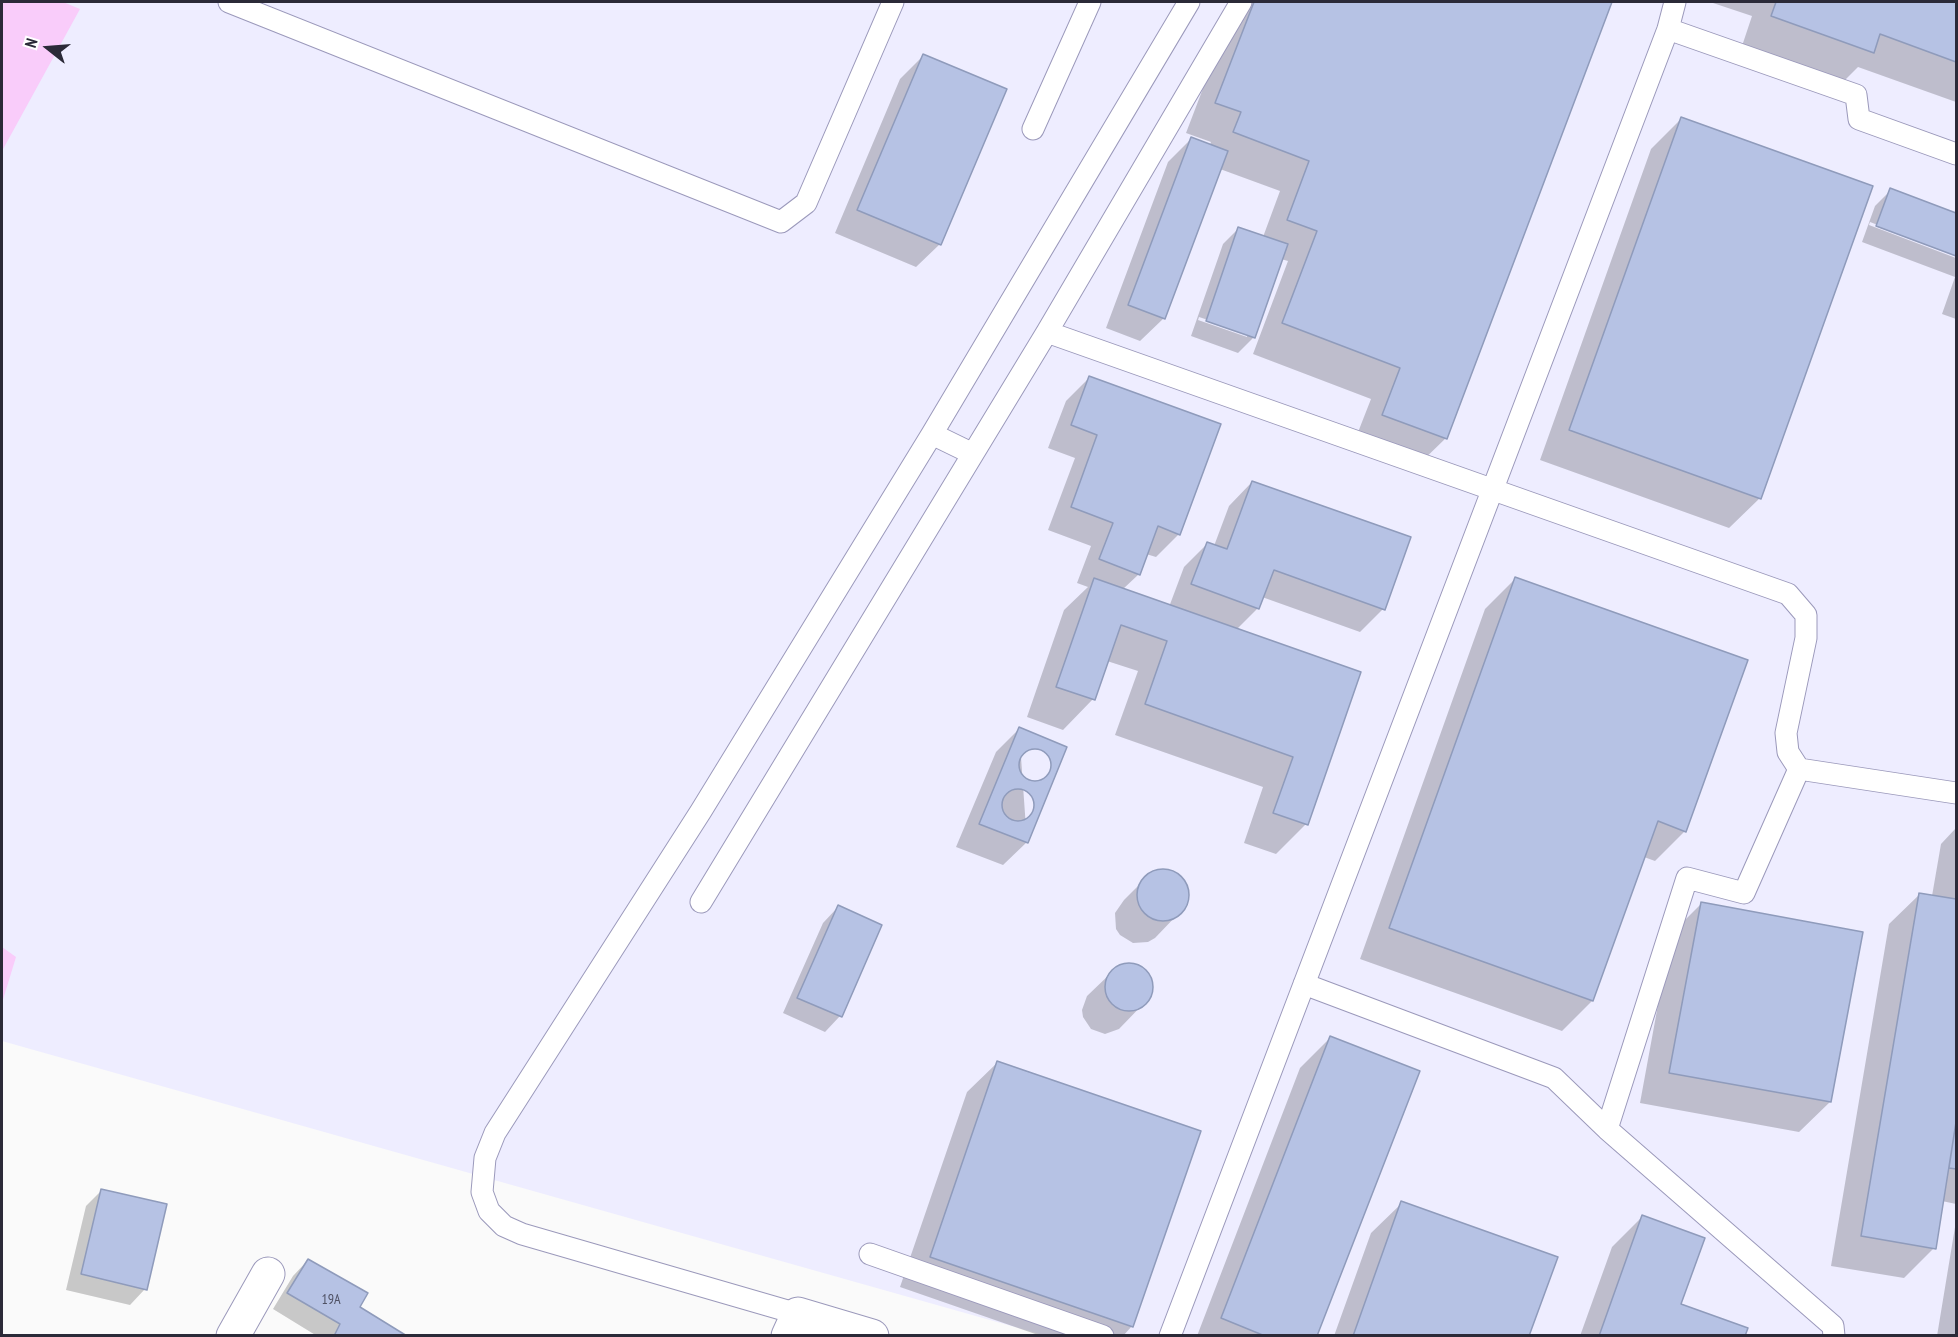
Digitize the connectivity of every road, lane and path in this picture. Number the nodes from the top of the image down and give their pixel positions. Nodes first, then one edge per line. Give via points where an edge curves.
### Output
1 (229, 2) edge
2 (892, 2) edge
3 (1090, 2) edge
4 (1189, 2) edge
5 (1241, 2) edge
6 (1675, 2) edge
7 (1668, 29) junction
8 (1033, 129) dead end
9 (1956, 154) edge
10 (1047, 332) junction
11 (932, 434) junction
12 (973, 454) junction
13 (1492, 489) junction
14 (1799, 769) junction
15 (1956, 793) edge
16 (702, 902) dead end
17 (1304, 984) junction
18 (1607, 1129) junction
19 (870, 1254) dead end
20 (268, 1274) dead end
21 (793, 1325) edge
22 (233, 1335) edge
23 (872, 1335) edge
24 (1103, 1335) edge
25 (1170, 1335) edge
26 (1834, 1335) edge

1 - 2 lane via 781,222 806,203
3 - 8 lane
4 - 11 lane
5 - 10 lane
6 - 7 lane
7 - 9 lane via 1856,95 1859,119
7 - 13 lane
10 - 12 lane
10 - 13 lane
11 - 12 lane
11 - 21 lane via 701,811 495,1133 485,1158 482,1192 489,1211 504,1226
12 - 16 lane
13 - 14 lane via 1788,594 1806,615 1806,638 1786,733 1788,752
13 - 17 lane
14 - 15 lane
14 - 18 lane via 1744,893 1687,878
17 - 18 lane via 1554,1078
17 - 25 lane
18 - 26 lane via 1833,1326
19 - 24 lane
20 - 22 street
21 - 23 street

